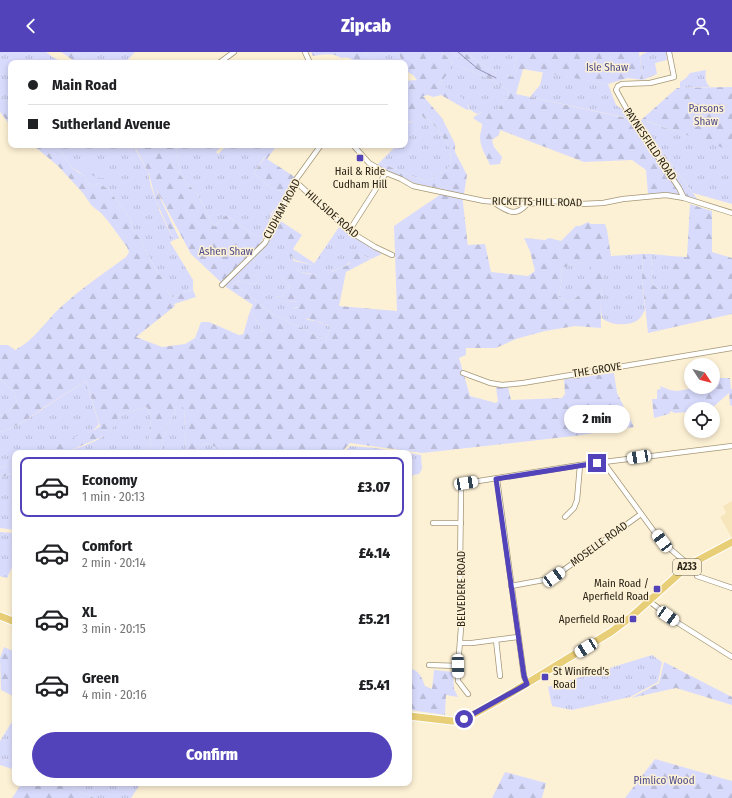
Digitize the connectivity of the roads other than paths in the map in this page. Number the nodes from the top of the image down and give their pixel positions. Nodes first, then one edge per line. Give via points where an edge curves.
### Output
1 (234, 52) edge
2 (669, 52) edge
3 (223, 60) edge
4 (319, 148) edge
5 (356, 148) edge
6 (386, 173) junction
7 (295, 181) junction
8 (684, 198) junction
9 (492, 201) junction
10 (527, 204) junction
11 (732, 213) edge
12 (349, 231) junction
13 (392, 255) dead end
14 (222, 285) dead end
15 (732, 348) edge
16 (463, 373) dead end
17 (732, 446) edge
18 (604, 463) junction
19 (580, 465) junction
20 (496, 479) junction
21 (641, 514) junction
22 (565, 517) dead end
23 (433, 523) dead end
24 (461, 523) junction
25 (732, 542) edge
26 (689, 565) junction
27 (697, 576) dead end
28 (511, 586) junction
29 (732, 588) edge
30 (649, 601) junction
31 (0, 616) edge
32 (12, 621) edge
33 (518, 637) junction
34 (496, 640) junction
35 (460, 643) junction
36 (732, 657) edge
37 (430, 664) dead end
38 (458, 666) junction
39 (500, 676) dead end
40 (527, 684) junction
41 (468, 694) dead end
42 (412, 716) edge

1 - 3 street
2 - 8 street, PAYNESFIELD ROAD via 674,77 650,84 622,84 616,90
4 - 7 street, CUDHAM ROAD
5 - 6 street, RICKETTS HILL ROAD via 369,163
6 - 9 street, RICKETTS HILL ROAD via 413,186
6 - 12 street
7 - 12 street, HILLSIDE ROAD
7 - 14 street, CUDHAM ROAD via 265,243
8 - 10 street, RICKETTS HILL ROAD via 666,195 581,204 553,201
8 - 11 street, RICKETTS HILL ROAD
9 - 10 street, RICKETTS HILL ROAD
9 - 10 street via 506,211 515,212 522,210
12 - 13 street, HILLSIDE ROAD
15 - 16 street, THE GROVE via 502,385
17 - 18 street
18 - 19 street
18 - 21 street
19 - 20 street
19 - 22 street via 577,500 574,508
20 - 24 street, BELVEDERE ROAD via 466,483 462,486
20 - 28 street
21 - 26 street via 662,541
21 - 28 street, MOSELLE ROAD via 554,577
23 - 24 street
24 - 35 street, BELVEDERE ROAD
25 - 26 main road, A233
26 - 30 main road, A233
27 - 29 street
28 - 33 street
30 - 36 street via 678,623
30 - 40 main road, A233 via 611,632
31 - 32 main road
33 - 34 street
33 - 40 street
34 - 35 street
34 - 39 street
35 - 38 street, BELVEDERE ROAD
37 - 38 street
38 - 41 street, BELVEDERE ROAD via 458,680
40 - 42 main road, A233 via 458,721

